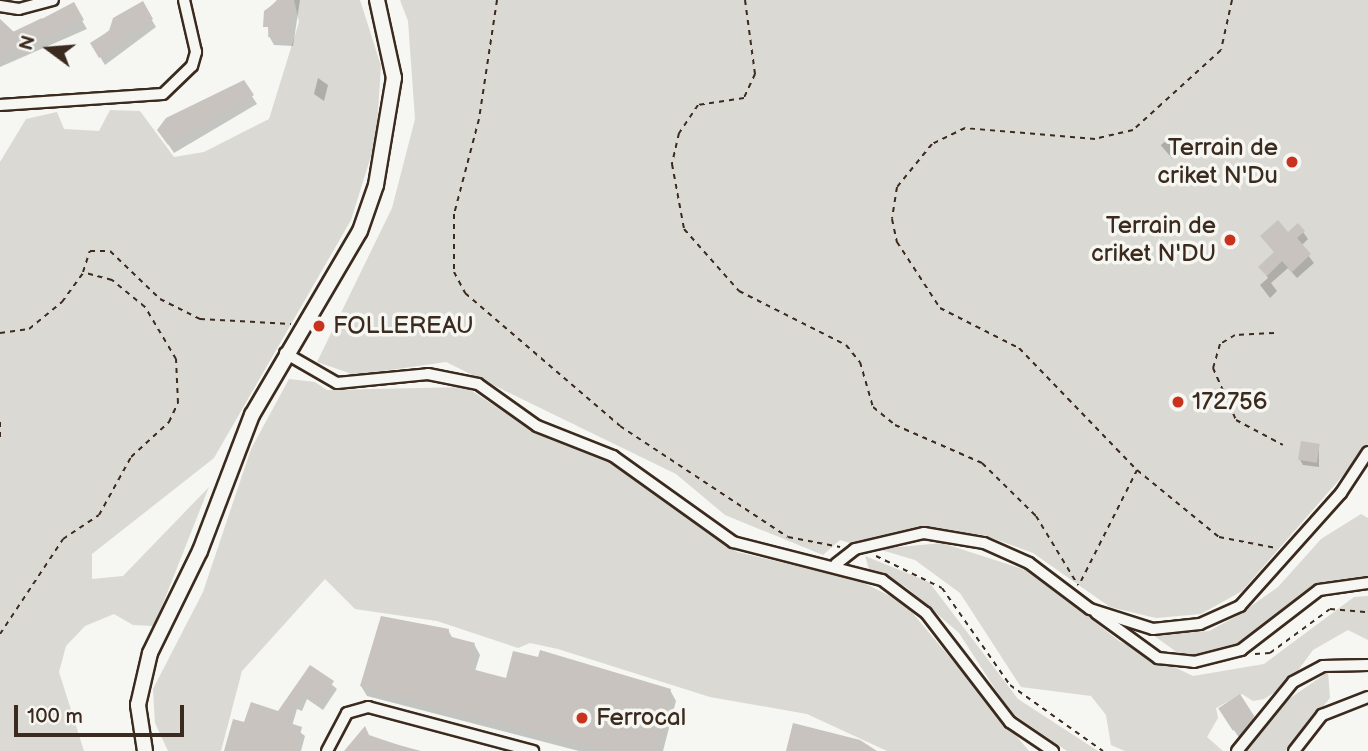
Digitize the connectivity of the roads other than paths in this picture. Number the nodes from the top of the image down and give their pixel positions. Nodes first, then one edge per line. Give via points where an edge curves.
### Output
1 (53, 0) edge
2 (184, 0) edge
3 (377, 0) edge
4 (0, 6) edge
5 (0, 105) edge
6 (284, 353) junction
7 (1368, 452) edge
8 (836, 564) junction
9 (1368, 583) edge
10 (1090, 609) junction
11 (1368, 665) edge
12 (1368, 697) edge
13 (145, 751) edge
14 (327, 751) edge
15 (533, 751) edge
16 (1052, 751) edge
17 (1237, 751) edge
18 (1294, 751) edge

1 - 4 street via 19,9
2 - 5 street via 196,52 192,66 163,94
3 - 6 main road via 394,78 376,185 360,230
6 - 8 street via 337,383 428,374 478,384 537,426 613,456 733,542
6 - 13 main road via 150,653 138,705
7 - 10 street via 1292,551 1240,607 1200,624 1153,629
8 - 10 street via 855,549 925,533 984,543 1030,563
8 - 16 street via 882,580 926,613 1010,722
9 - 10 street via 1319,590 1241,650 1194,662 1158,658
11 - 17 street via 1323,666 1293,682
12 - 18 street via 1322,715
14 - 15 street via 347,713 368,707

